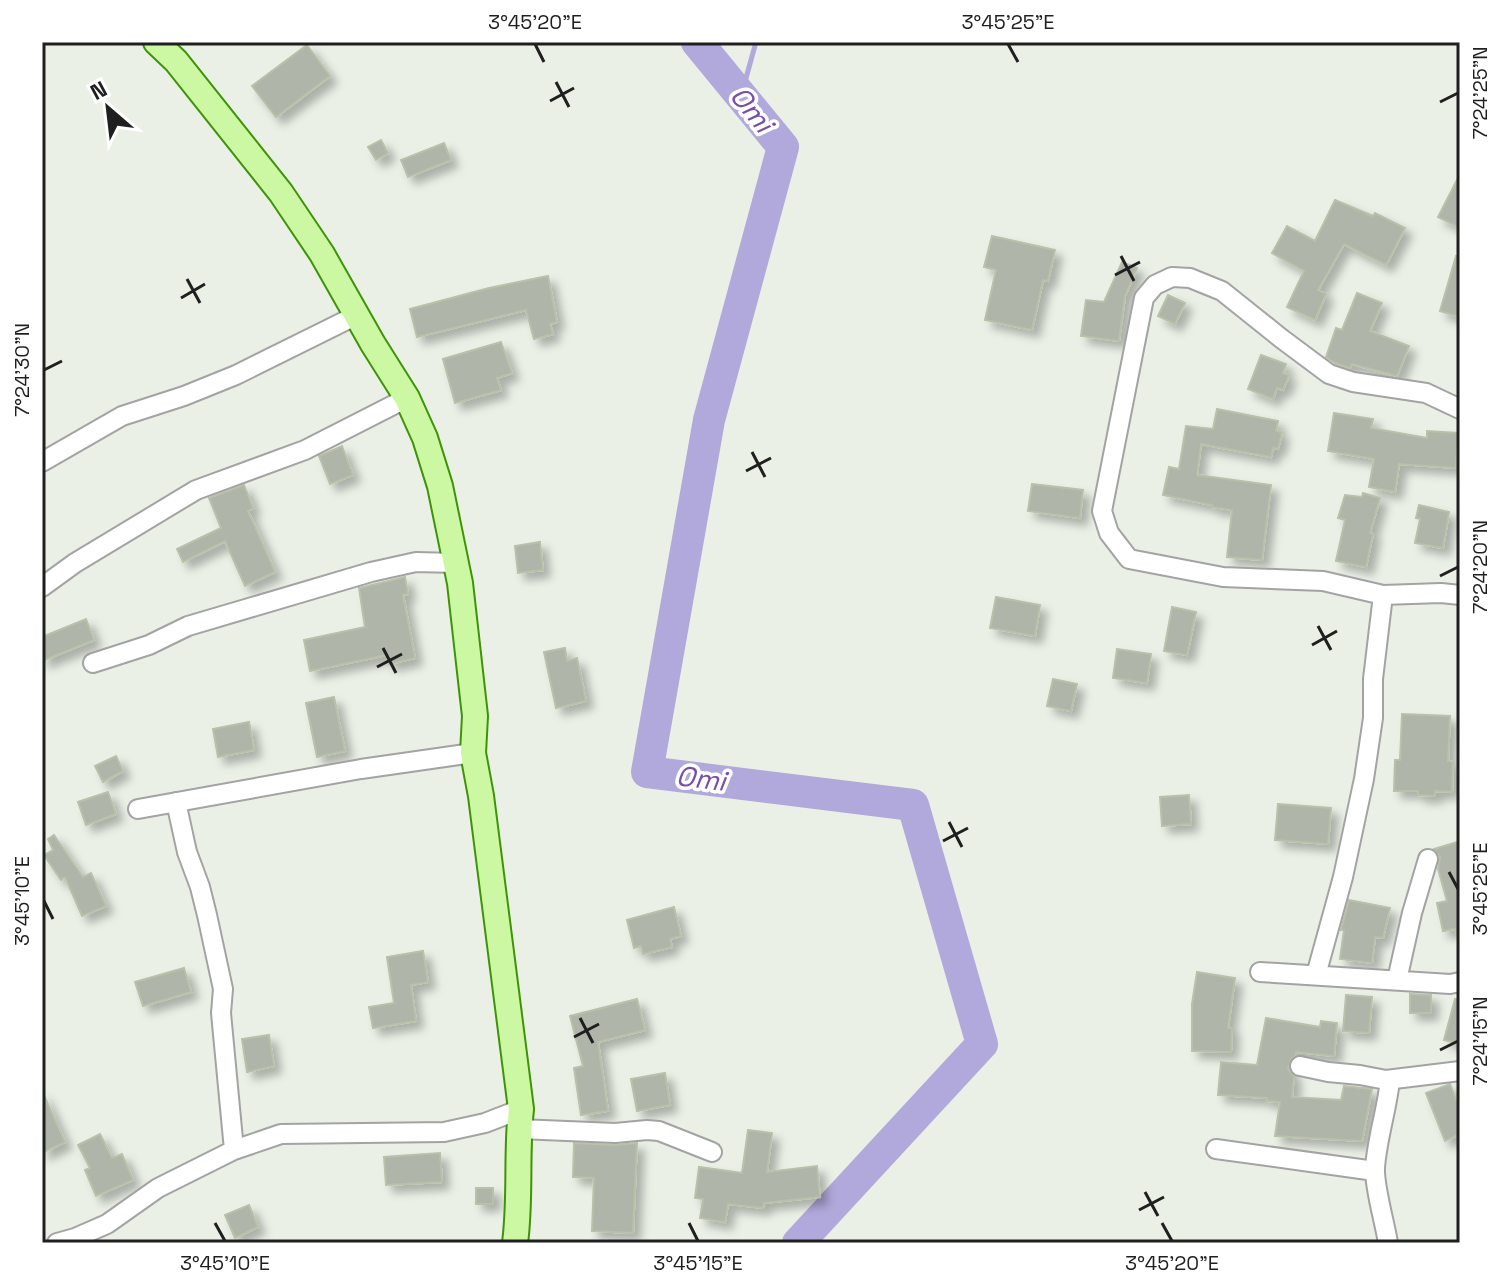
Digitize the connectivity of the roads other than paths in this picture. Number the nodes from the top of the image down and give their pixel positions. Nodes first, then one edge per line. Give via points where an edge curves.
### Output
1 (156, 42) edge
2 (357, 315) junction
3 (407, 398) junction
4 (1460, 409) edge
5 (42, 462) edge
6 (456, 563) junction
7 (42, 587) edge
8 (1383, 595) junction
9 (1460, 595) edge
10 (93, 663) dead end
11 (473, 753) junction
12 (176, 802) junction
13 (138, 809) dead end
14 (1428, 859) dead end
15 (1260, 972) dead end
16 (1316, 975) junction
17 (1397, 980) junction
18 (1460, 982) edge
19 (1300, 1066) dead end
20 (1460, 1071) edge
21 (1390, 1080) junction
22 (520, 1119) junction
23 (1216, 1149) dead end
24 (234, 1150) junction
25 (712, 1152) dead end
26 (1375, 1171) junction
27 (90, 1237) edge
28 (57, 1243) edge
29 (515, 1243) edge
30 (1388, 1243) edge

1 - 2 main road via 281,193
2 - 3 main road
2 - 5 street via 236,375 122,416
3 - 6 main road via 440,486
3 - 7 street via 305,450 196,490
4 - 8 street via 1426,393 1329,374 1222,291 1190,278 1172,277 1144,298 1102,511 1109,533 1129,559 1223,577 1323,581
6 - 10 street via 416,562 371,572 188,626
6 - 11 main road via 475,716
8 - 9 street
8 - 16 street via 1364,779
11 - 12 street
11 - 22 main road
12 - 13 street
12 - 24 street via 223,989
14 - 17 street
15 - 16 street
16 - 17 street
17 - 18 street
19 - 21 street
20 - 21 street
21 - 26 street
22 - 24 street via 444,1132 281,1134
22 - 25 street via 615,1133 659,1131
22 - 29 main road
23 - 26 street
24 - 27 street via 158,1188
26 - 30 street
27 - 28 street

